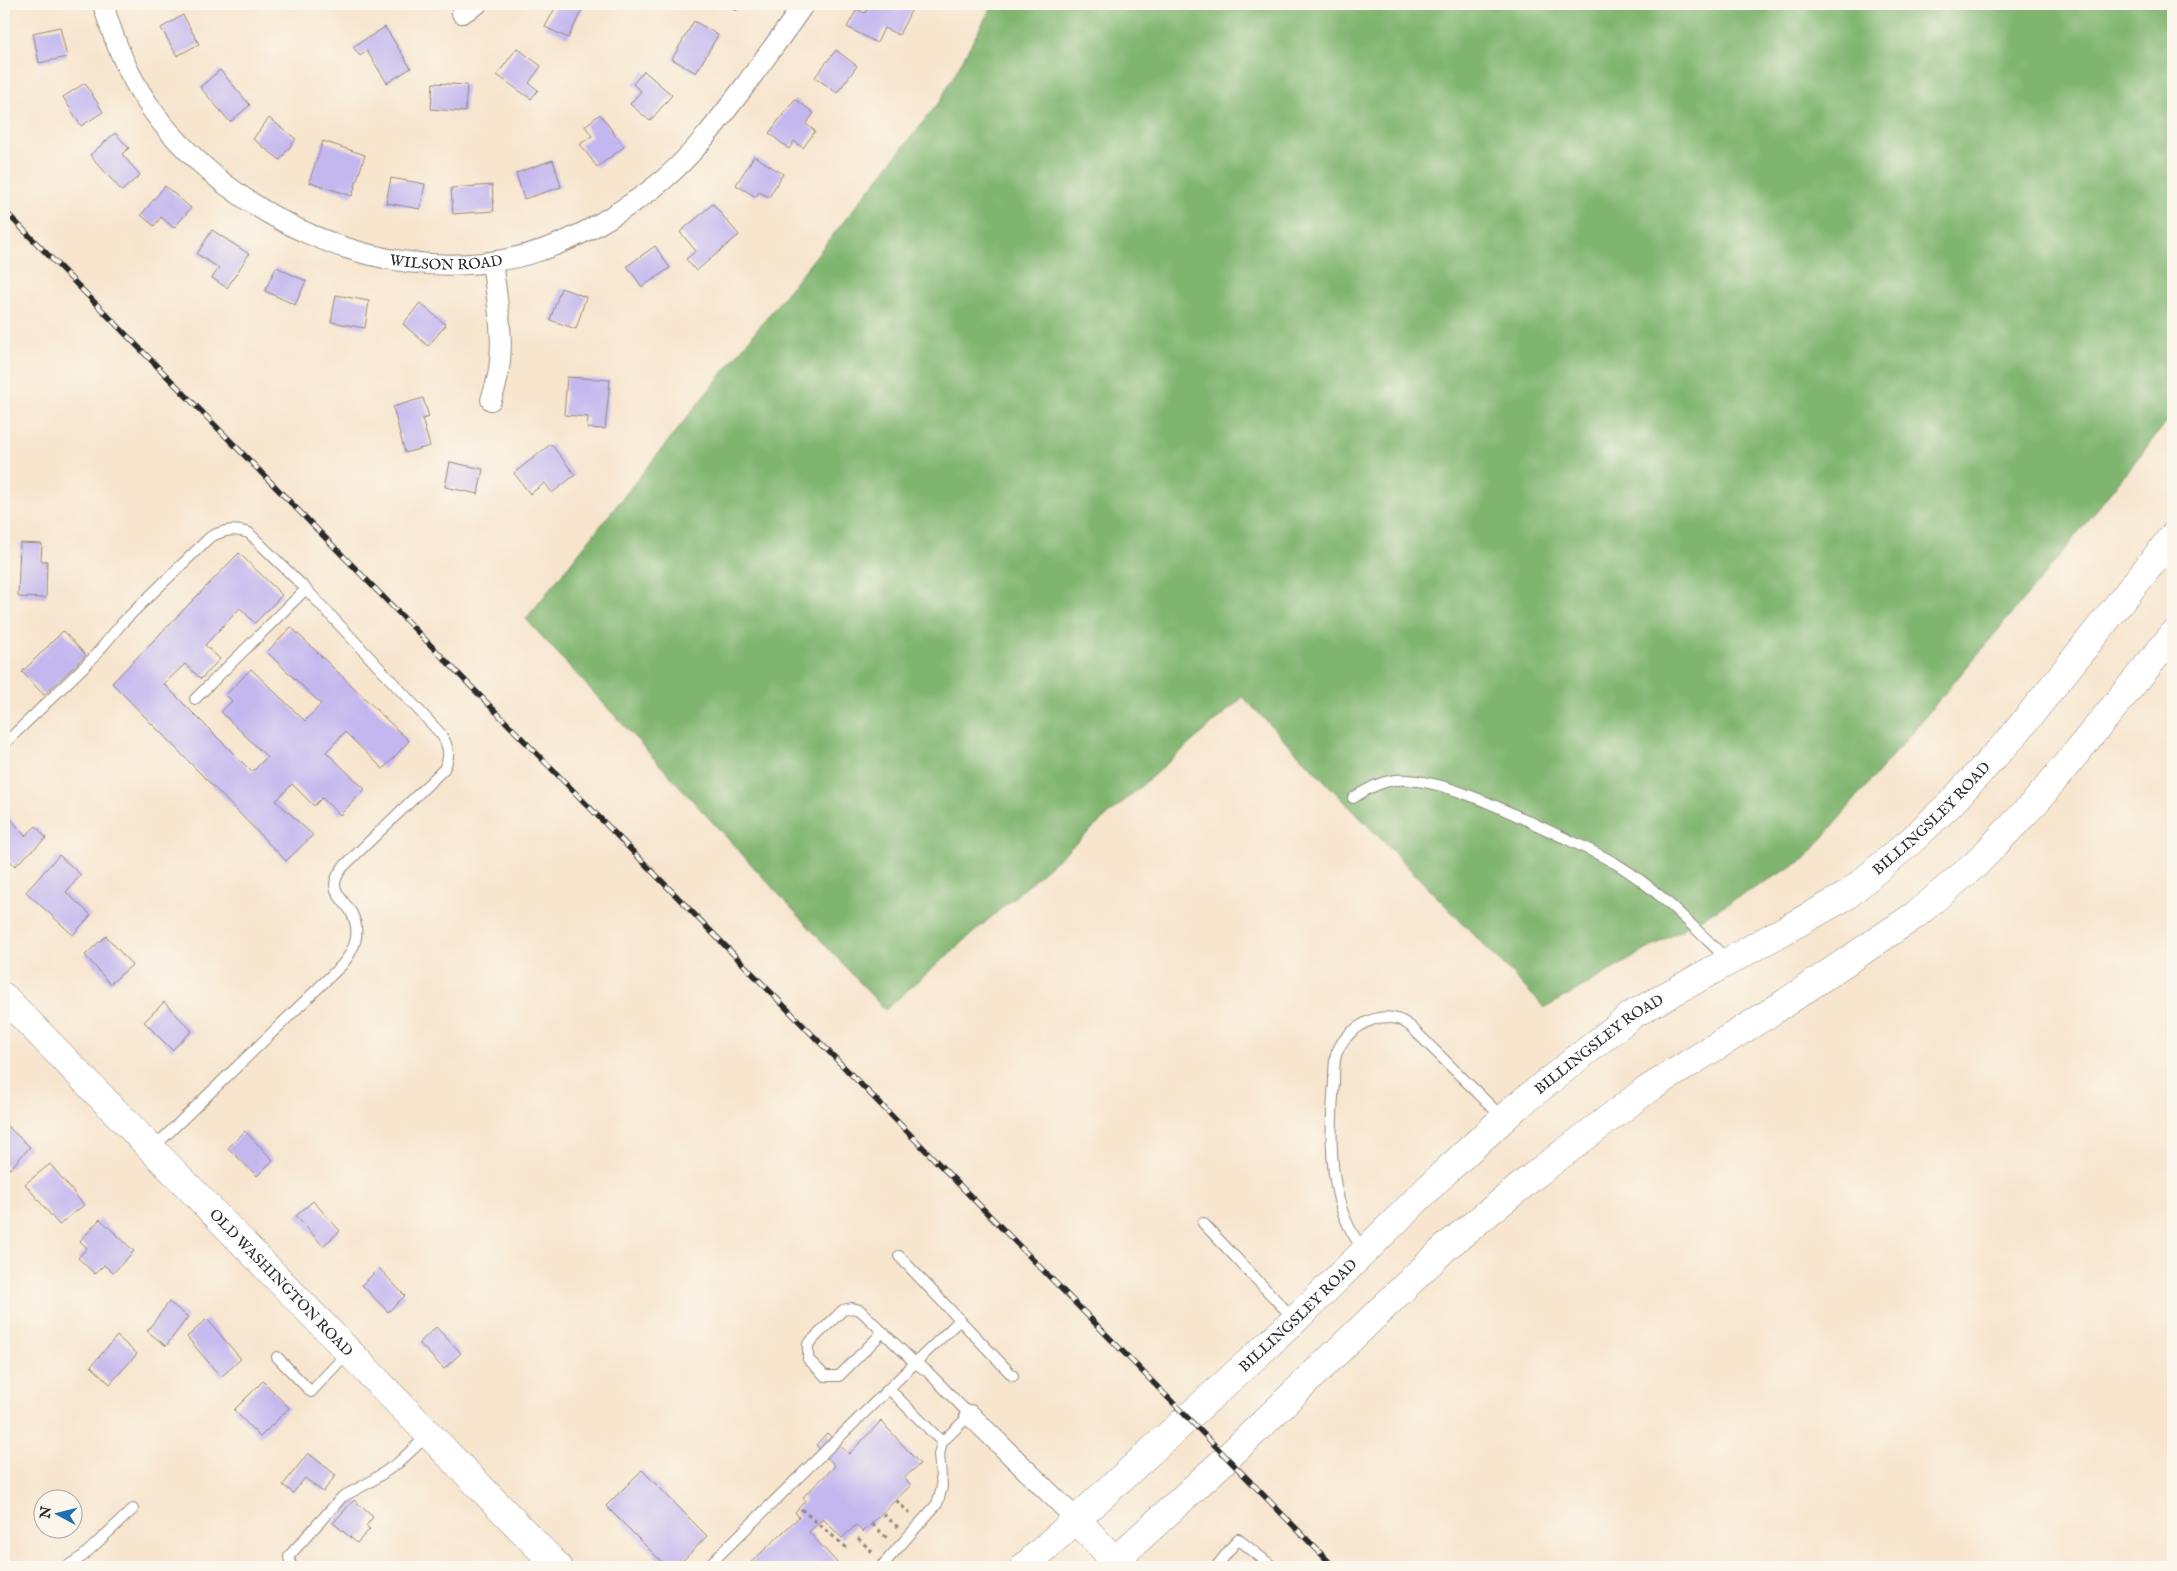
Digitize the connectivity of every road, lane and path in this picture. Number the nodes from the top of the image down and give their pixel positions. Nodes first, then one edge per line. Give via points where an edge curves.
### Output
1 (104, 4) edge
2 (804, 4) edge
3 (492, 262) junction
4 (491, 400) dead end
5 (2173, 536) edge
6 (306, 589) junction
7 (2173, 635) edge
8 (195, 699) dead end
9 (4, 744) edge
10 (1353, 798) dead end
11 (1728, 960) junction
12 (4, 997) edge
13 (1504, 1118) junction
14 (152, 1149) junction
15 (1203, 1223) dead end
16 (1364, 1252) junction
17 (899, 1256) dead end
18 (960, 1320) junction
19 (1295, 1320) junction
20 (883, 1332) junction
21 (349, 1351) junction
22 (277, 1357) dead end
23 (915, 1364) junction
24 (1013, 1376) dead end
25 (889, 1389) junction
26 (970, 1415) junction
27 (429, 1433) junction
28 (942, 1442) junction
29 (896, 1500) dead end
30 (132, 1509) dead end
31 (801, 1509) dead end
32 (883, 1514) dead end
33 (1076, 1519) junction
34 (920, 1523) junction
35 (872, 1524) dead end
36 (908, 1536) junction
37 (858, 1538) dead end
38 (848, 1548) dead end
39 (898, 1549) junction
40 (1112, 1564) edge
41 (883, 1566) edge
42 (1270, 1566) edge
43 (66, 1567) edge
44 (291, 1567) edge
45 (558, 1567) edge
46 (706, 1567) edge
47 (1024, 1567) edge
48 (1216, 1567) edge

1 - 3 street, WILSON ROAD via 129,73 163,125 190,154 249,202 280,222 357,253 439,265
2 - 3 street, WILSON ROAD via 728,108 690,155 661,182 604,221 575,236
3 - 4 street via 502,343 500,371
5 - 11 main road, BILLINGSLEY ROAD via 2014,735 1956,798 1846,896
6 - 8 lane
6 - 9 lane via 249,532 239,529 210,537
6 - 14 lane via 440,733 447,743 448,761 444,770 337,876 335,885 351,912 356,928 353,951
7 - 40 main road via 2039,798 1976,864 1914,916 1779,1007 1645,1091 1536,1174 1446,1247
10 - 11 lane via 1375,785 1395,780 1422,782 1451,789 1518,816 1618,865 1662,899
11 - 13 main road, BILLINGSLEY ROAD via 1632,1015
12 - 14 main road, OLD WASHINGTON ROAD
13 - 16 main road, BILLINGSLEY ROAD
13 - 16 lane via 1410,1026 1396,1018 1378,1018 1362,1024 1348,1036 1336,1057 1332,1108 1333,1166 1338,1199 1347,1227
14 - 21 main road, OLD WASHINGTON ROAD
15 - 19 lane
16 - 19 main road, BILLINGSLEY ROAD
17 - 18 lane
18 - 23 lane
18 - 24 lane
19 - 33 main road, BILLINGSLEY ROAD
20 - 20 lane via 839,1376 825,1376 808,1359 808,1344 843,1310 860,1310
20 - 23 lane
21 - 22 lane via 311,1392
21 - 27 main road, OLD WASHINGTON ROAD
23 - 25 lane
23 - 26 lane via 927,1371
25 - 28 lane
25 - 46 lane
26 - 28 lane
26 - 33 street
27 - 44 lane via 398,1463 342,1497 289,1556
27 - 45 main road, OLD WASHINGTON ROAD
28 - 34 lane via 939,1455 941,1496
29 - 34 path
30 - 43 lane via 83,1556
31 - 38 path
32 - 36 path
33 - 40 main road
33 - 47 main road, BILLINGSLEY ROAD
34 - 36 lane
35 - 39 path
36 - 39 lane
37 - 41 path
39 - 41 lane
42 - 48 lane via 1238,1539

